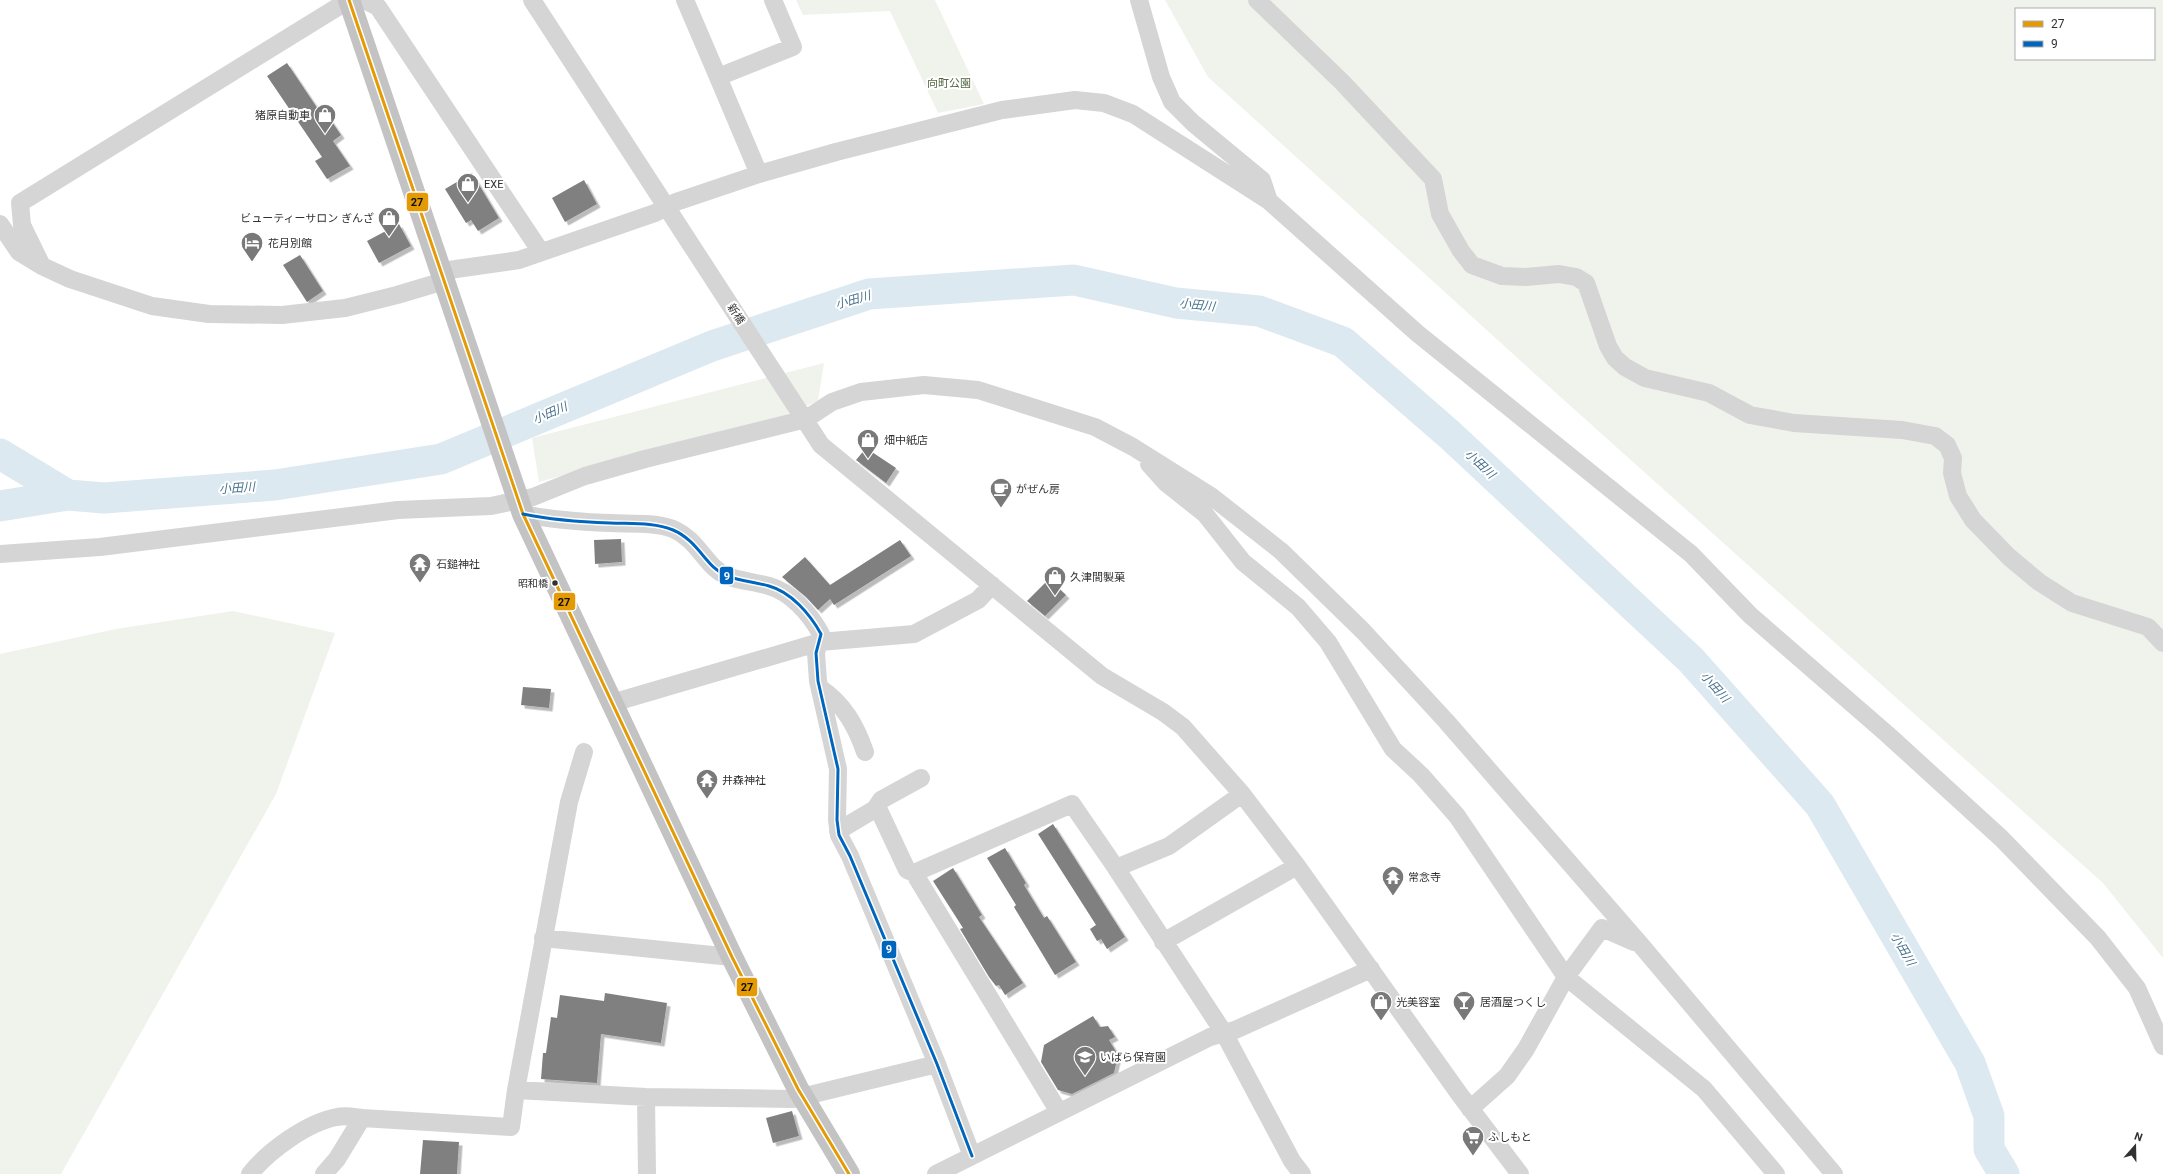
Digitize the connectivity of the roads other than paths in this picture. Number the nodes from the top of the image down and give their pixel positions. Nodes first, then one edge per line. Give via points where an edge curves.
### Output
1 (349, 0) edge
2 (353, 0) edge
3 (364, 0) edge
4 (685, 0) edge
5 (773, 0) edge
6 (1139, 0) edge
7 (1257, 0) edge
8 (535, 1) edge
9 (718, 77) junction
10 (759, 174) junction
11 (1269, 201) junction
12 (669, 212) junction
13 (0, 224) edge
14 (541, 252) junction
15 (42, 266) junction
16 (444, 281) junction
17 (802, 415) junction
18 (1134, 447) junction
19 (520, 508) junction
20 (0, 554) edge
21 (992, 585) junction
22 (820, 642) junction
23 (2163, 643) edge
24 (820, 688) junction
25 (612, 703) junction
26 (584, 752) dead end
27 (865, 752) dead end
28 (921, 778) dead end
29 (1242, 794) junction
30 (877, 806) junction
31 (838, 831) junction
32 (1296, 866) junction
33 (1116, 868) junction
34 (914, 873) junction
35 (543, 938) junction
36 (1163, 942) junction
37 (1640, 944) junction
38 (732, 957) junction
39 (1371, 969) junction
40 (1566, 977) junction
41 (1224, 1033) junction
42 (2163, 1046) edge
43 (937, 1064) junction
44 (516, 1090) junction
45 (1766, 1093) junction
46 (646, 1097) junction
47 (803, 1097) junction
48 (1470, 1109) junction
49 (1059, 1112) junction
50 (362, 1118) junction
51 (972, 1156) junction
52 (250, 1174) edge
53 (324, 1174) edge
54 (647, 1174) edge
55 (849, 1174) edge
56 (936, 1174) edge
57 (1302, 1174) edge
58 (1520, 1174) edge
59 (1776, 1174) edge
60 (1817, 1174) edge
61 (1834, 1174) edge

1 - 2 street
1 - 15 street via 20,203 22,225
1 - 16 highway
3 - 14 street via 378,7
4 - 9 street
5 - 9 street via 792,47
6 - 11 street via 1161,77 1172,102 1193,123 1262,180
7 - 23 street via 1342,82 1433,179 1440,214 1472,265 1502,276 1559,274 1576,277 1586,283 1608,346 1615,358 1644,378 1709,393 1750,415 1794,423 1902,430 1935,436 1947,445 1953,458 1952,474 1958,496 1974,520 2009,558 2039,582 2072,603 2148,627
8 - 12 street, 新橋
9 - 10 street
10 - 11 street via 1002,110 1075,100 1104,103 1133,114
10 - 12 street
11 - 42 street via 1417,333 1691,554 1750,616 1887,734 2001,838 2098,938 2137,988
12 - 14 street via 655,213
12 - 17 street, 新橋
13 - 15 street via 19,252
14 - 16 street
15 - 16 street via 70,279 152,306 209,314 282,315 346,308
16 - 19 highway
17 - 18 street via 861,392 924,385 978,390 1095,427
17 - 19 street via 585,476
17 - 21 street, 新橋 via 821,445
18 - 37 street via 1211,496 1281,551 1363,631 1446,721
18 - 40 street via 1166,482 1205,514 1242,562 1298,607 1328,642 1393,749 1421,775 1457,816
19 - 20 street via 491,506 398,510 100,547
19 - 22 street via 560,521 650,525 673,529 695,544 718,572 728,577 770,586 793,600 817,627 821,634
19 - 25 highway
21 - 22 street via 978,600 914,634
21 - 29 street, 新橋 via 1102,676 1163,712 1183,727
22 - 24 street via 816,653
22 - 25 street
24 - 27 street via 831,696 850,718 858,730
24 - 31 street via 838,769
25 - 38 highway
26 - 35 street via 569,802
28 - 30 street via 881,800
29 - 32 street, 新橋
29 - 33 street via 1169,846
30 - 31 street
30 - 34 street via 907,870
31 - 43 street
32 - 36 street
32 - 39 street, 新橋
33 - 34 street via 1072,804
33 - 36 street
34 - 49 street
35 - 38 street
35 - 44 street
36 - 41 street
37 - 40 street via 1602,928
37 - 45 street
38 - 47 highway
39 - 41 street
39 - 48 street, 新橋
40 - 48 street via 1526,1049 1507,1076
40 - 59 street via 1704,1089
41 - 49 street via 1210,1037
41 - 57 street via 1292,1161
43 - 47 street
43 - 51 street
44 - 46 street
44 - 50 street via 511,1127
45 - 60 street via 1768,1112
45 - 61 street
46 - 47 street
46 - 54 street
47 - 55 highway
48 - 58 street, 新橋
49 - 51 street
50 - 52 street via 337,1117 302,1132 272,1151
50 - 53 street via 337,1159
51 - 56 street

